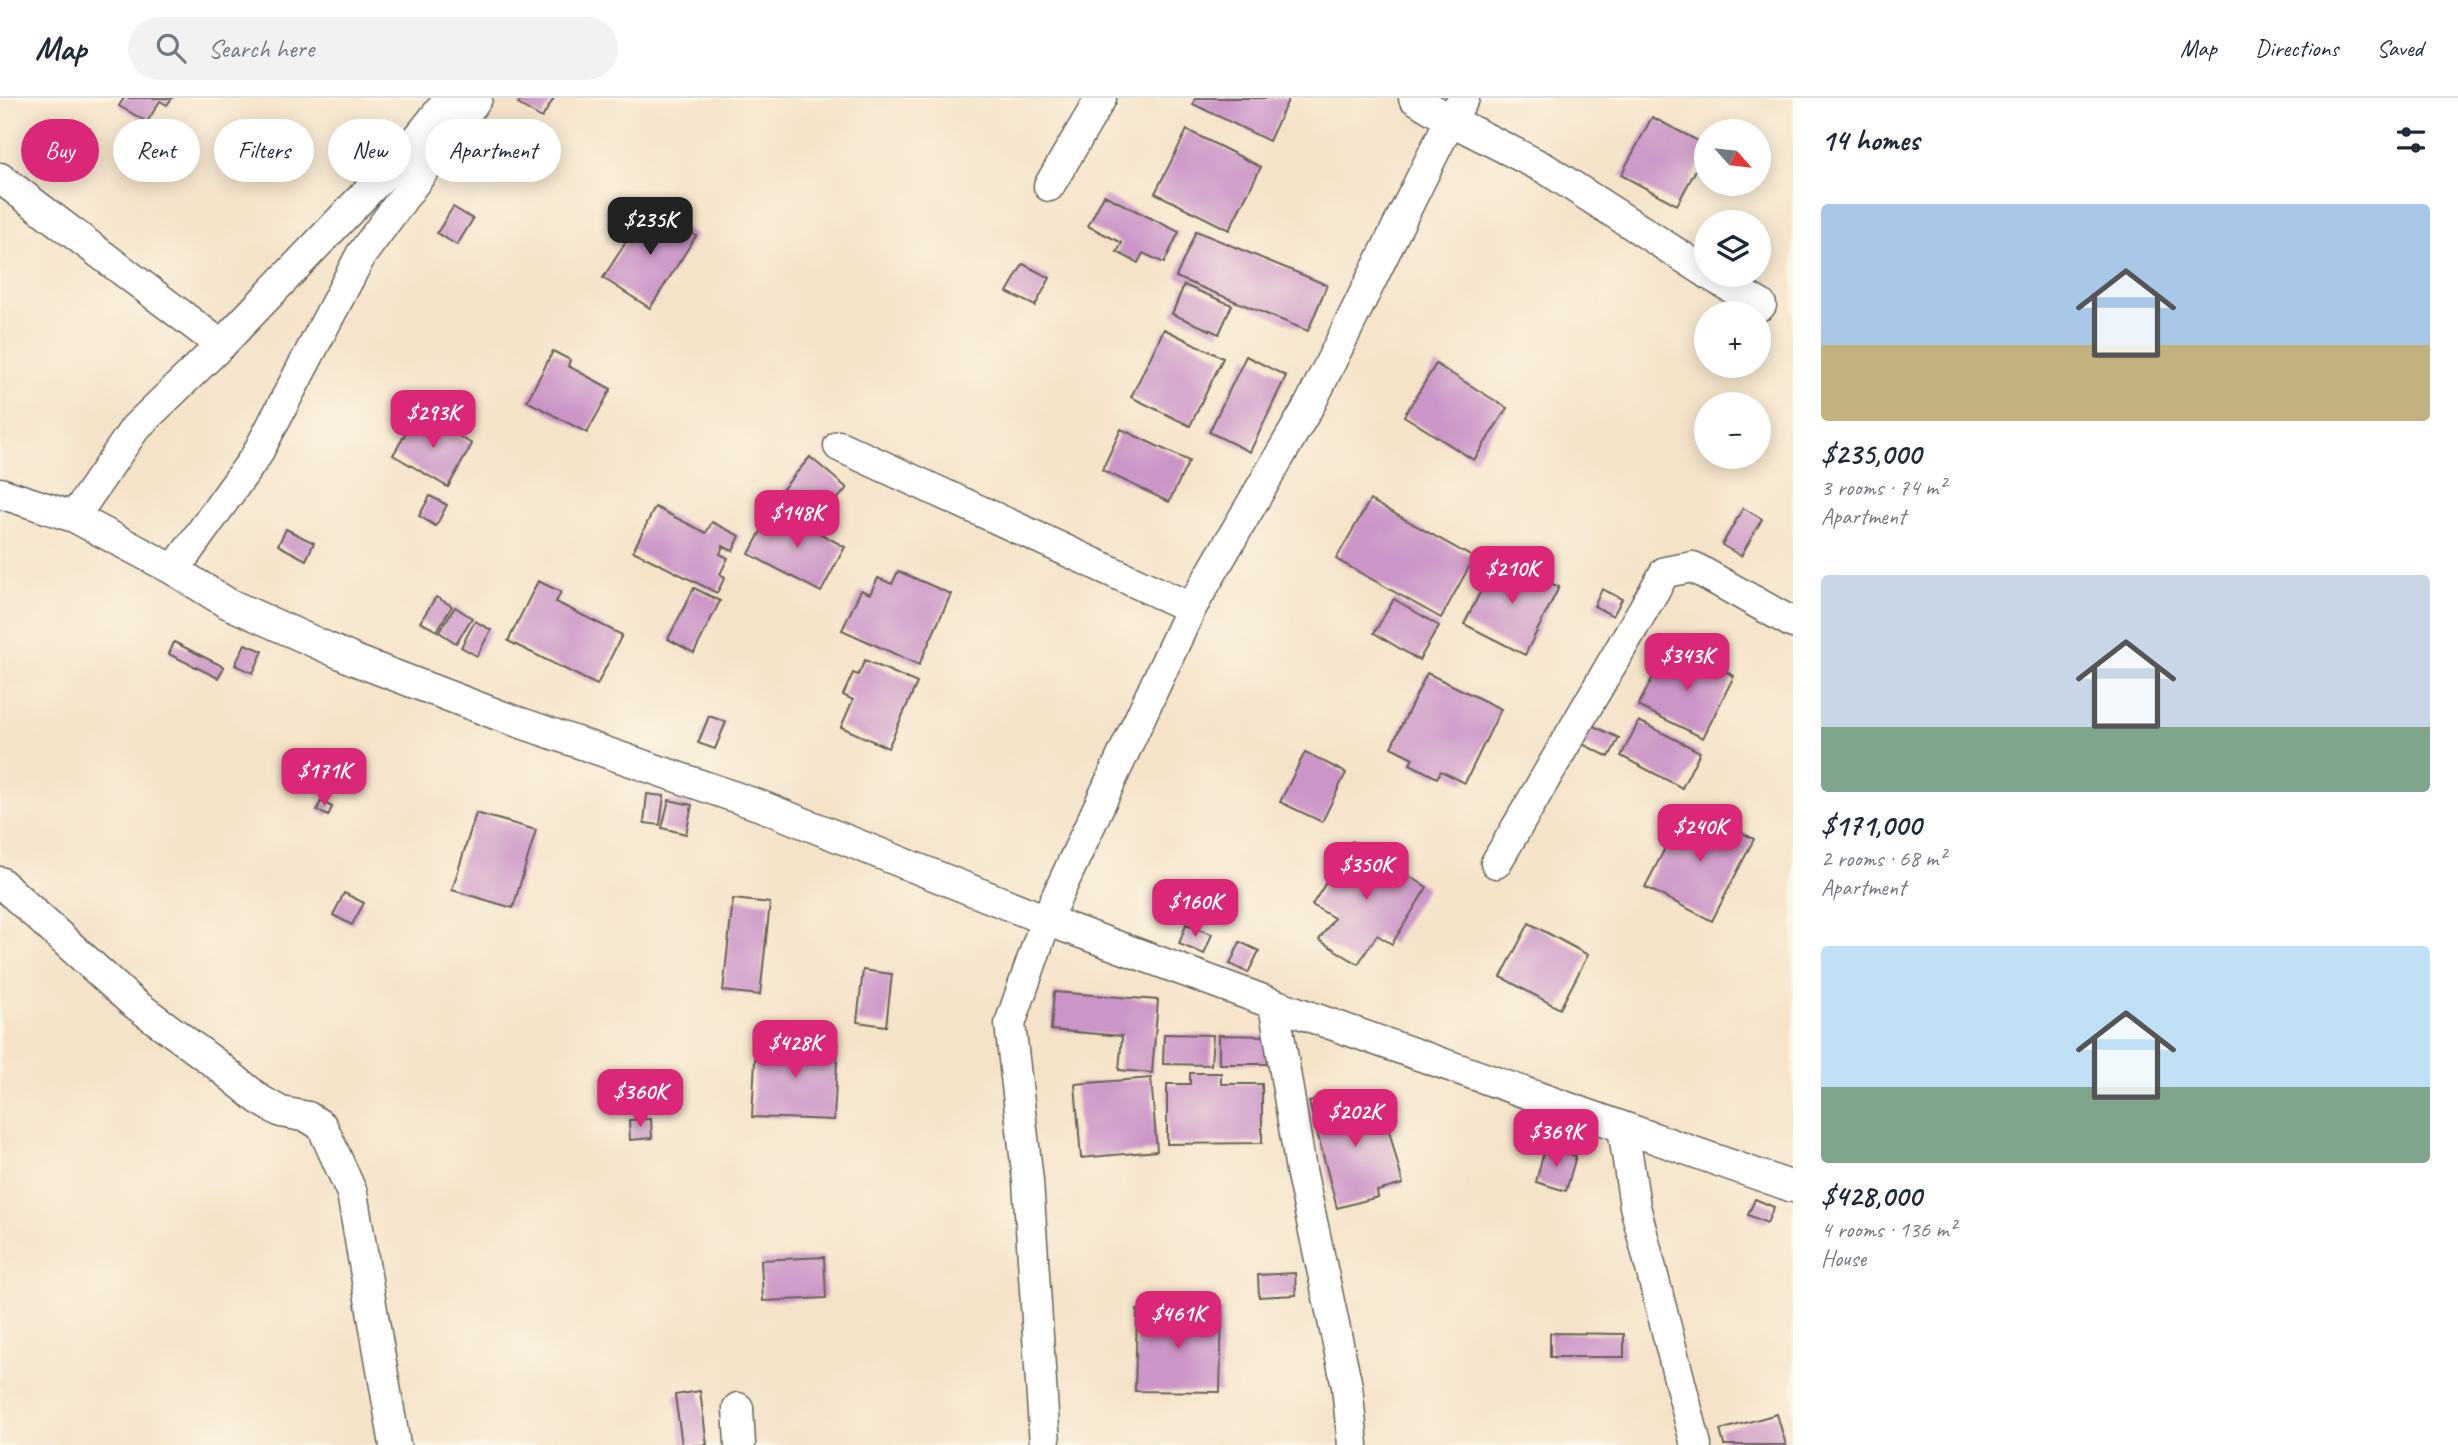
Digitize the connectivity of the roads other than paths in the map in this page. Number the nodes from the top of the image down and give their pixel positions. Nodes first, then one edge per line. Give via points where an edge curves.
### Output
1 (450, 98) edge
2 (477, 98) edge
3 (1101, 98) edge
4 (1414, 98) edge
5 (1457, 109) edge
6 (0, 178) edge
7 (1049, 186) dead end
8 (1694, 265) edge
9 (1730, 287) edge
10 (1754, 301) edge
11 (221, 345) junction
12 (839, 446) dead end
13 (0, 493) edge
14 (74, 517) junction
15 (174, 569) junction
16 (1191, 608) junction
17 (1793, 623) edge
18 (1496, 863) dead end
19 (0, 882) edge
20 (1045, 920) junction
21 (1274, 1004) junction
22 (1623, 1128) junction
23 (1793, 1187) edge
24 (738, 1408) dead end
25 (395, 1445) edge
26 (740, 1445) edge
27 (1045, 1445) edge
28 (1353, 1445) edge
29 (1696, 1445) edge

1 - 11 street via 414,144
2 - 15 street via 360,256 256,456
3 - 7 street
4 - 5 street
5 - 8 street
5 - 16 street via 1310,404
6 - 11 street
9 - 10 street
11 - 14 street via 135,428
12 - 16 street
13 - 14 street
14 - 15 street
15 - 20 street via 227,603 357,661 761,806
16 - 20 street
17 - 18 street via 1693,567 1665,572
19 - 25 street via 131,1002 260,1100 322,1126 352,1194
20 - 21 street
20 - 27 street via 1010,1024 1028,1181
21 - 22 street
21 - 28 street via 1301,1170 1347,1386
22 - 23 street
22 - 29 street via 1635,1206
24 - 26 street

